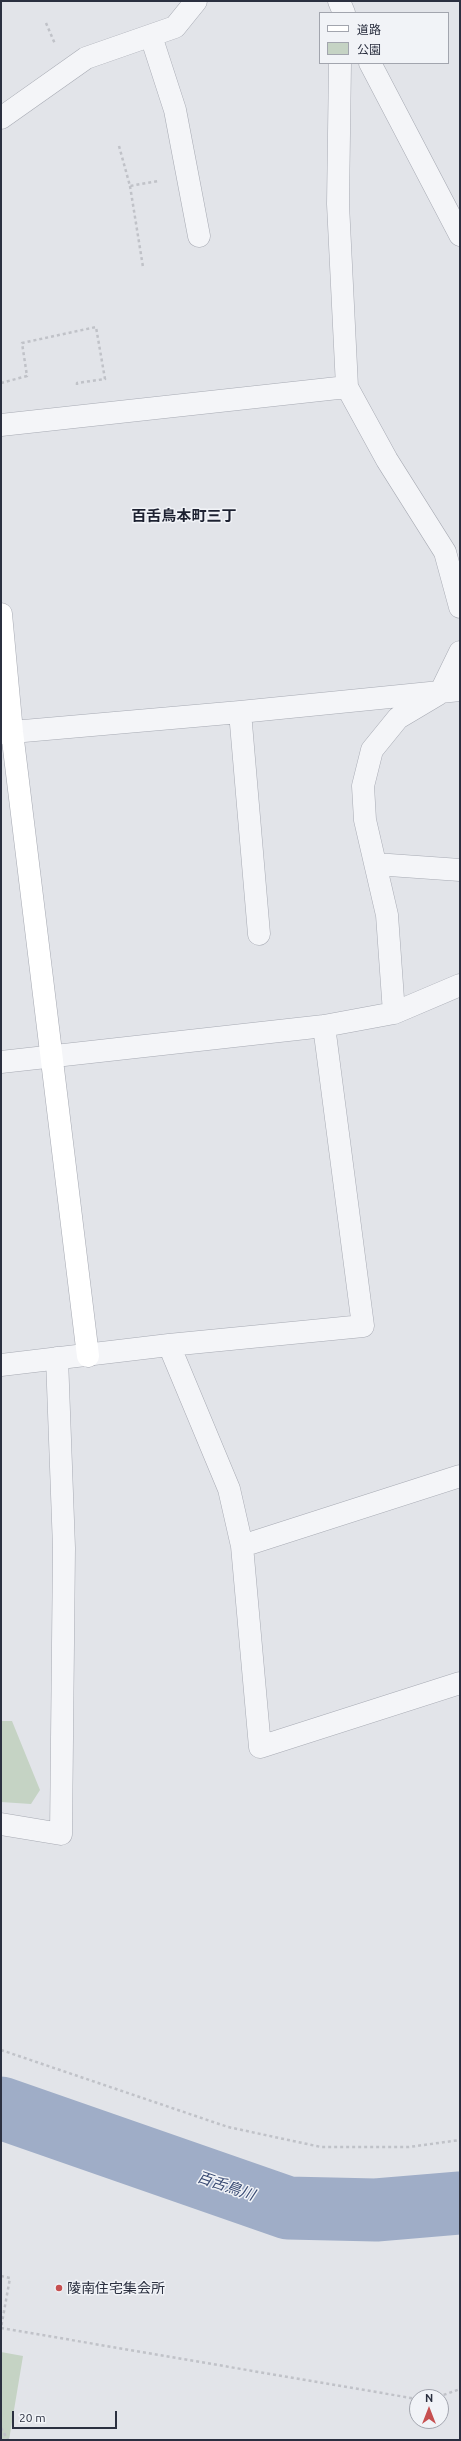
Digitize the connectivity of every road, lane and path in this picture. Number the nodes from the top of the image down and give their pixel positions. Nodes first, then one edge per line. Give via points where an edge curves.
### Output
1 (196, 1) edge
2 (339, 1) edge
3 (344, 12) edge
4 (151, 36) junction
5 (340, 64) edge
6 (371, 64) edge
7 (1, 118) edge
8 (119, 146) dead end
9 (188, 175) junction
10 (130, 186) junction
11 (460, 235) edge
12 (199, 236) dead end
13 (143, 267) dead end
14 (1, 383) edge
15 (347, 387) junction
16 (81, 417) junction
17 (1, 425) edge
18 (460, 607) edge
19 (1, 614) edge
20 (460, 652) edge
21 (450, 692) edge
22 (240, 712) junction
23 (7, 732) edge
24 (375, 864) junction
25 (460, 870) edge
26 (259, 934) dead end
27 (460, 985) edge
28 (394, 1013) junction
29 (324, 1026) junction
30 (51, 1056) junction
31 (1, 1062) edge
32 (169, 1345) junction
33 (88, 1356) junction
34 (57, 1358) junction
35 (1, 1365) edge
36 (460, 1476) edge
37 (242, 1546) junction
38 (460, 1683) edge
39 (1, 1824) edge
40 (1, 2050) edge
41 (460, 2140) edge
42 (1, 2276) edge
43 (1, 2328) edge
44 (460, 2389) edge
45 (449, 2393) edge
46 (409, 2397) edge
47 (1, 2428) edge
48 (8, 2440) edge

1 - 4 street via 175,28
2 - 3 street
4 - 7 street via 86,58
4 - 9 street via 175,110
5 - 15 street via 338,204
6 - 11 street
8 - 10 path
9 - 10 path
9 - 12 street
10 - 13 path
14 - 16 path via 27,376 22,343 96,327 105,379 77,383
15 - 16 street
15 - 18 street via 387,460 445,552
16 - 17 street
19 - 23 street
20 - 21 street
21 - 22 street
21 - 24 street via 398,718 372,750 363,786 365,820
22 - 23 street
22 - 26 street
23 - 30 street
24 - 25 street
24 - 28 street via 387,915
27 - 28 street
28 - 29 street
29 - 30 street
29 - 32 street via 363,1326
30 - 31 street
30 - 33 street
32 - 33 street
32 - 37 street via 229,1489
33 - 34 street
34 - 35 street
34 - 39 street via 64,1548 60,1834
36 - 37 street
37 - 38 street via 260,1747
40 - 41 path via 228,2127 321,2146 409,2147
42 - 43 path via 10,2278
43 - 46 path
44 - 45 path
47 - 48 path

